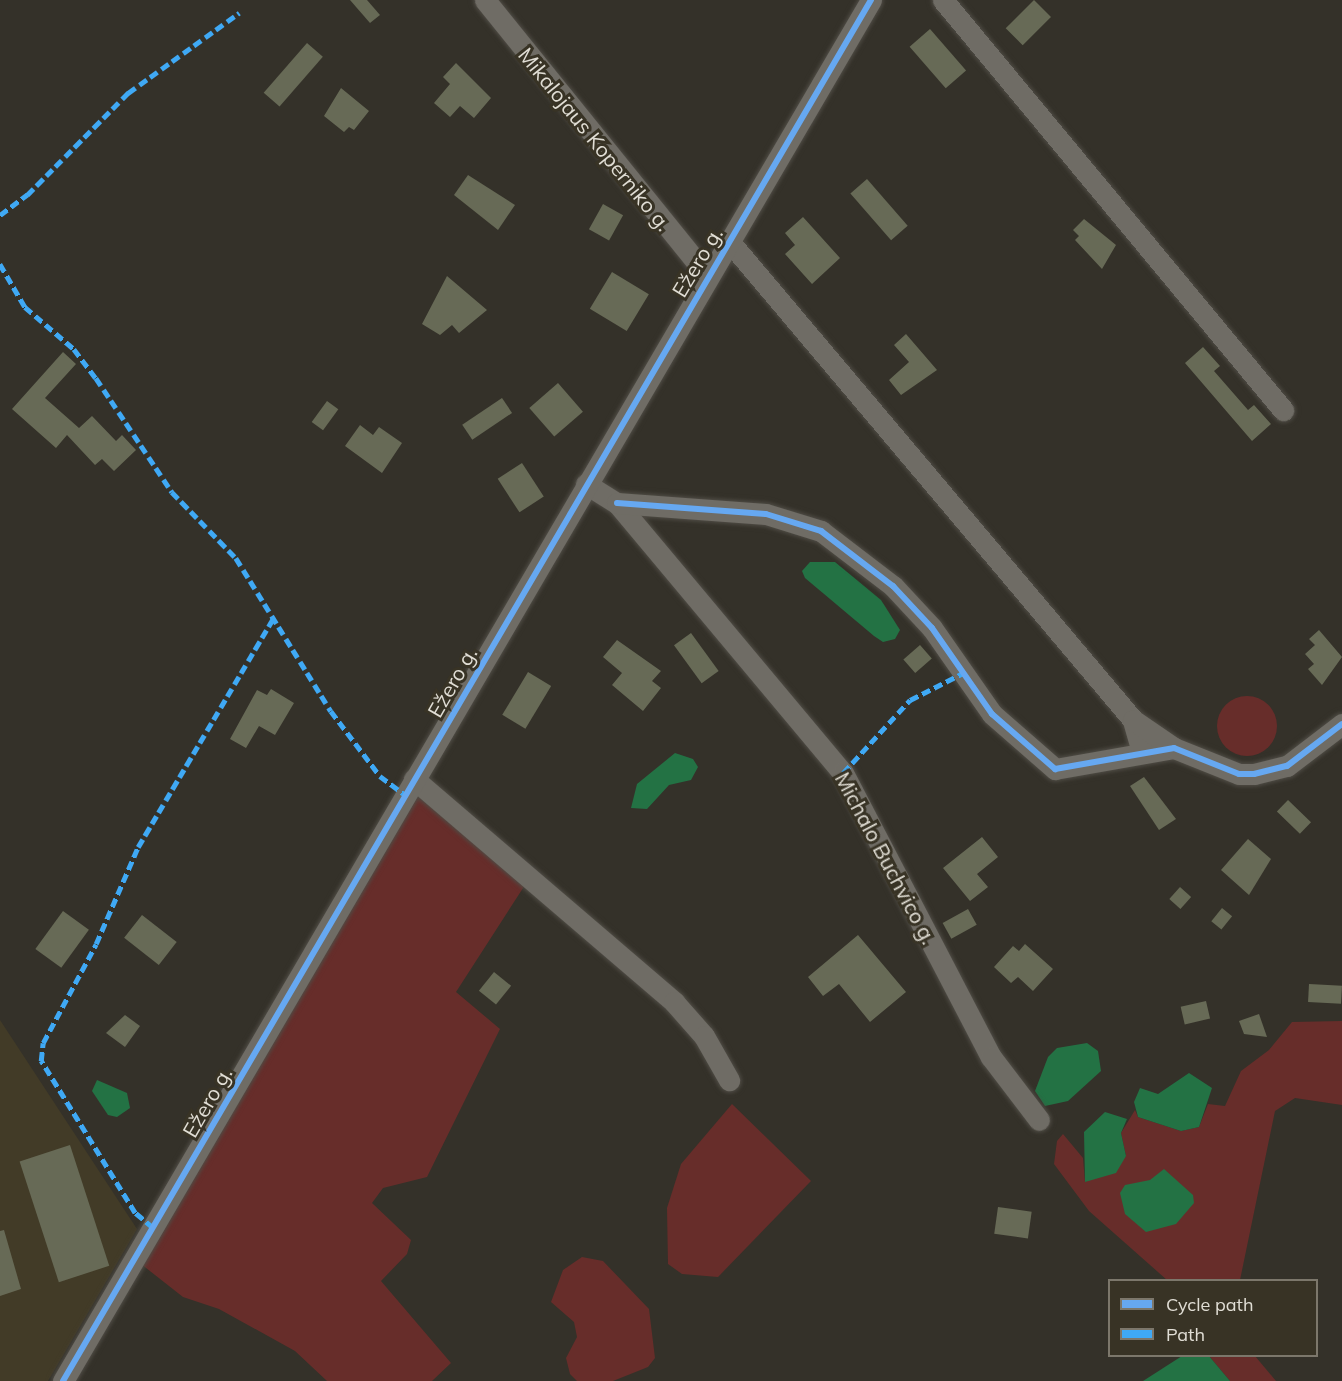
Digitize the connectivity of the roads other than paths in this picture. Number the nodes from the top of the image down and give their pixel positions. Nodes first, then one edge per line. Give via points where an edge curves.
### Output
1 (485, 0) edge
2 (871, 0) edge
3 (943, 0) edge
4 (729, 241) junction
5 (708, 276) junction
6 (1283, 410) dead end
7 (586, 484) junction
8 (617, 503) junction
9 (1133, 720) junction
10 (1342, 724) edge
11 (1174, 748) junction
12 (1142, 752) junction
13 (414, 779) junction
14 (729, 1080) dead end
15 (1039, 1120) dead end
16 (63, 1381) edge

1 - 5 street, Mikalojaus Koperniko g.
2 - 4 street, Ežero g.
3 - 6 street
4 - 5 street, Ežero g.
4 - 9 street
5 - 7 street, Ežero g.
7 - 8 street, Michalo Buchvico g.
7 - 13 street, Ežero g.
8 - 12 street via 766,514 821,531 854,552 915,609 992,714 1040,762 1069,771
8 - 15 street, Michalo Buchvico g. via 855,790 965,1012 1007,1082
9 - 11 street
9 - 12 street
10 - 11 street via 1287,766 1254,774 1239,774
11 - 12 street
13 - 14 street via 674,1002 704,1036
13 - 16 street, Ežero g.

